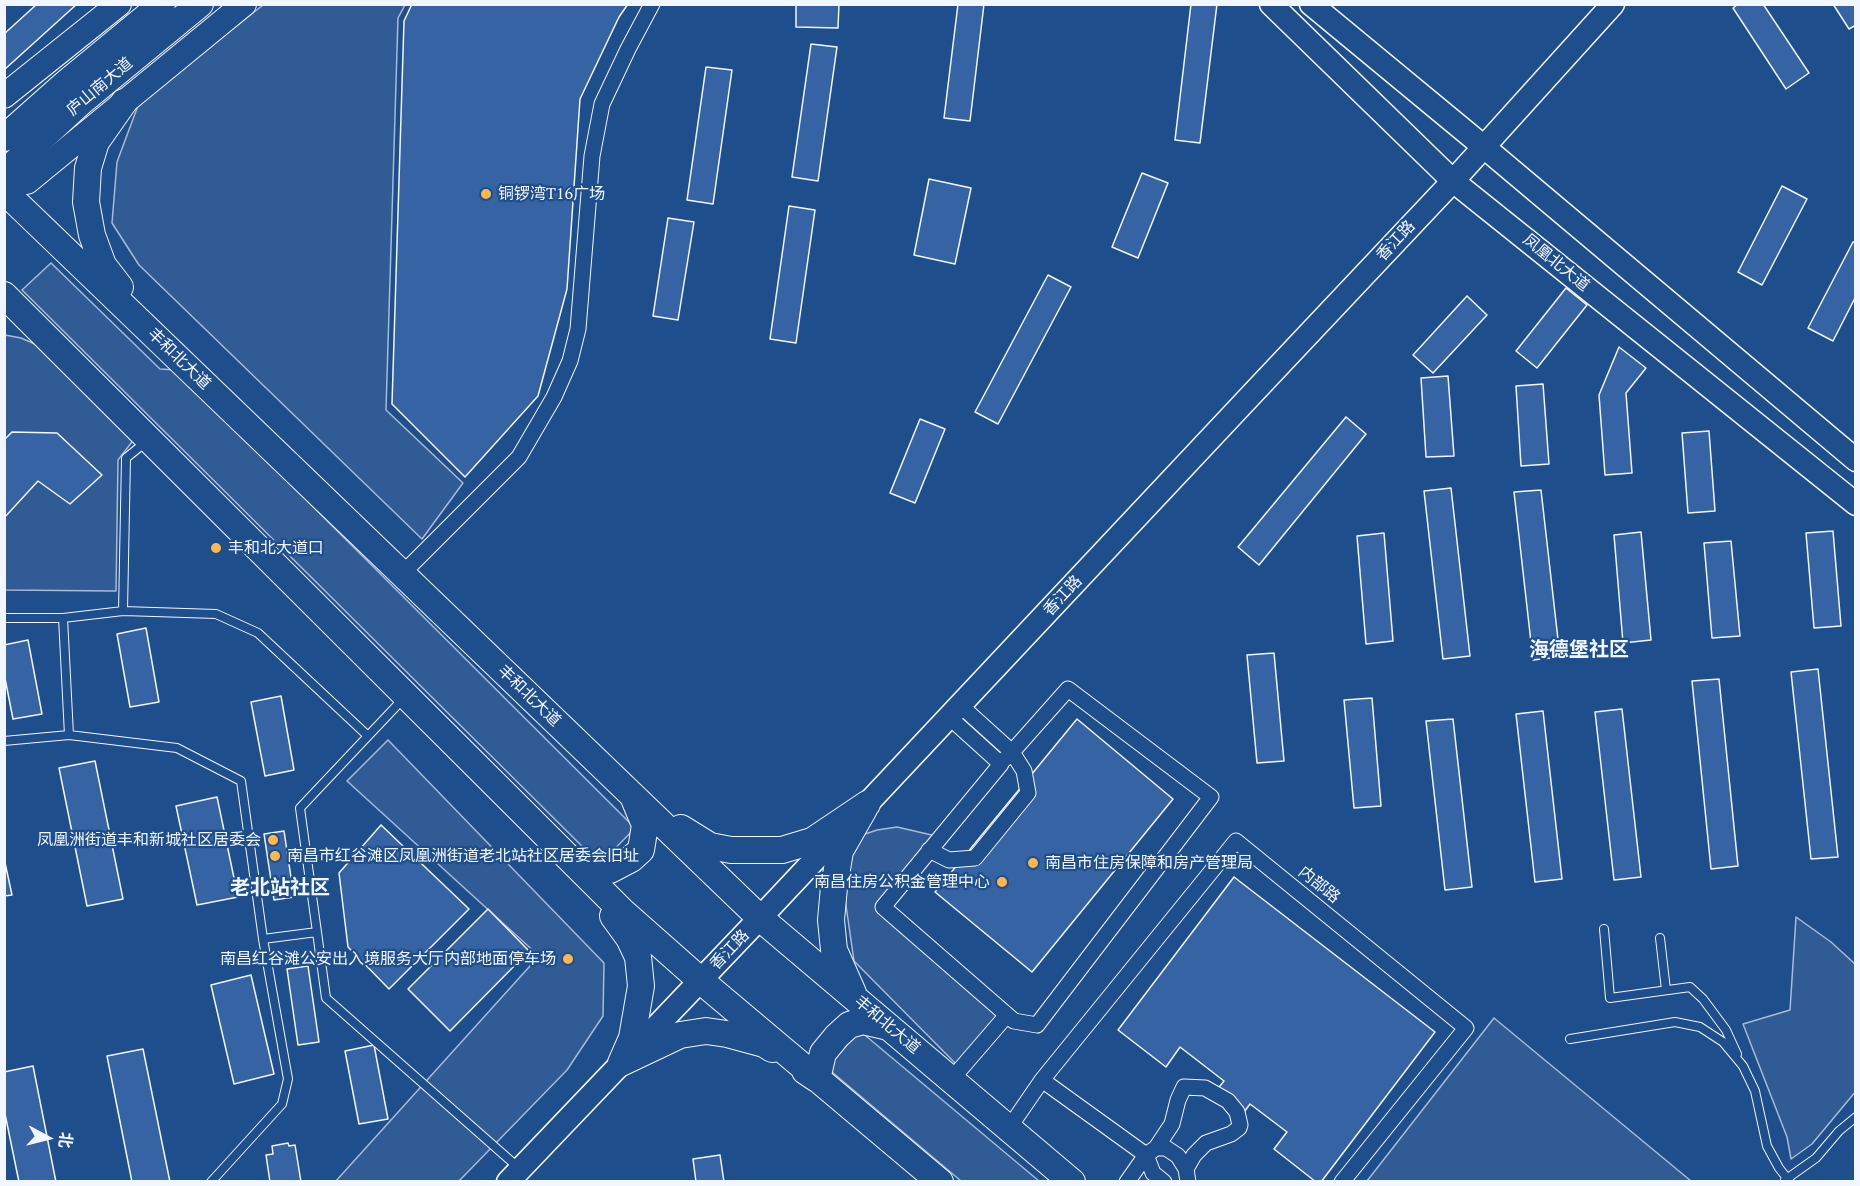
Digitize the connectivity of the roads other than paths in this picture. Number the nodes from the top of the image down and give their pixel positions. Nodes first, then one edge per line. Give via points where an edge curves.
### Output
1 (119, 4) edge
2 (162, 4) edge
3 (200, 4) edge
4 (244, 4) edge
5 (652, 4) edge
6 (1271, 4) edge
7 (1311, 4) edge
8 (1613, 4) edge
9 (4, 96) edge
10 (124, 102) junction
11 (4, 138) edge
12 (1484, 147) junction
13 (4, 173) edge
14 (1453, 180) junction
15 (4, 182) edge
16 (4, 191) edge
17 (4, 295) edge
18 (4, 323) edge
19 (46, 337) junction
20 (161, 342) junction
21 (149, 439) junction
22 (1856, 460) edge
23 (1856, 504) edge
24 (402, 574) junction
25 (123, 611) junction
26 (4, 618) edge
27 (63, 618) junction
28 (406, 696) junction
29 (955, 711) junction
30 (69, 735) junction
31 (368, 736) junction
32 (4, 741) edge
33 (1006, 758) junction
34 (633, 796) junction
35 (867, 804) junction
36 (930, 850) junction
37 (569, 858) junction
38 (760, 918) junction
39 (1604, 929) dead end
40 (317, 932) junction
41 (1660, 938) dead end
42 (263, 939) junction
43 (700, 980) junction
44 (1666, 990) junction
45 (855, 998) junction
46 (1011, 1018) junction
47 (889, 1027) junction
48 (1570, 1039) dead end
49 (621, 1063) junction
50 (1743, 1066) junction
51 (817, 1078) junction
52 (1042, 1080) junction
53 (955, 1083) junction
54 (1856, 1117) edge
55 (1009, 1128) junction
56 (1151, 1151) junction
57 (514, 1175) edge
58 (1186, 1175) edge
59 (1787, 1180) edge
60 (211, 1182) edge
61 (940, 1182) edge
62 (1072, 1182) edge
63 (1127, 1182) edge
64 (1164, 1182) edge
65 (1342, 1182) edge

1 - 9 main road
2 - 11 highway, 庐山南大道
3 - 13 highway, 庐山南大道 via 81,102
4 - 10 main road
5 - 24 street via 602,104 591,156 578,329 570,361 519,458
6 - 14 main road, 凤凰北大道
7 - 12 main road
8 - 12 main road, 香江路
10 - 15 main road via 27,182
10 - 20 highway via 96,142 88,168 86,202 103,265
12 - 14 main road, 香江路
12 - 22 main road
14 - 23 main road, 凤凰北大道
14 - 29 main road, 香江路
16 - 20 highway, 丰和北大道
17 - 19 highway
18 - 19 highway
19 - 21 highway
20 - 24 highway, 丰和北大道
21 - 25 lane via 126,458
21 - 28 highway
24 - 34 highway, 丰和北大道
25 - 27 lane
25 - 31 lane via 216,614 258,633
26 - 27 lane
27 - 30 lane
28 - 31 lane
28 - 37 highway
29 - 33 street
29 - 35 main road, 香江路
30 - 32 lane
30 - 42 lane via 177,748 241,782
31 - 40 lane via 300,808
33 - 36 street
33 - 36 street via 1024,771 1028,793 975,858 949,860
33 - 46 street via 1068,689 1211,796 1037,1025
34 - 35 highway via 710,846 730,850 782,850 812,841
34 - 37 highway via 645,825 641,850 610,870
34 - 38 highway, 丰和北大道
35 - 38 main road, 香江路
35 - 45 highway via 840,851 831,920 834,950
36 - 46 street via 883,907
37 - 43 highway
37 - 49 highway via 629,938 638,957 638,1013
38 - 43 main road, 香江路
38 - 45 highway, 丰和北大道
39 - 44 lane via 1610,998
40 - 42 lane
40 - 57 lane via 326,998
41 - 44 lane
42 - 60 lane via 288,1079 282,1104
43 - 49 main road, 香江路
43 - 51 highway
44 - 50 lane via 1690,987 1703,999 1726,1030
45 - 47 highway, 丰和北大道
46 - 53 street
47 - 51 highway via 863,1021 849,1026 823,1053
47 - 53 highway, 丰和北大道
48 - 50 lane via 1675,1022 1700,1028 1723,1042
49 - 51 highway via 680,1035 706,1031 764,1044
49 - 57 main road, 香江路
50 - 59 lane via 1755,1091 1767,1146
51 - 61 highway
52 - 55 street, 内部路
52 - 56 street
52 - 65 street, 内部路 via 1236,841 1466,1028
53 - 55 highway, 丰和北大道
54 - 59 lane via 1816,1158
55 - 62 highway, 丰和北大道
56 - 58 street via 1166,1148 1178,1156
56 - 58 street via 1172,1124 1184,1087 1205,1088 1228,1101 1237,1112 1239,1128 1206,1143 1194,1155
56 - 63 street
56 - 64 street via 1153,1173

